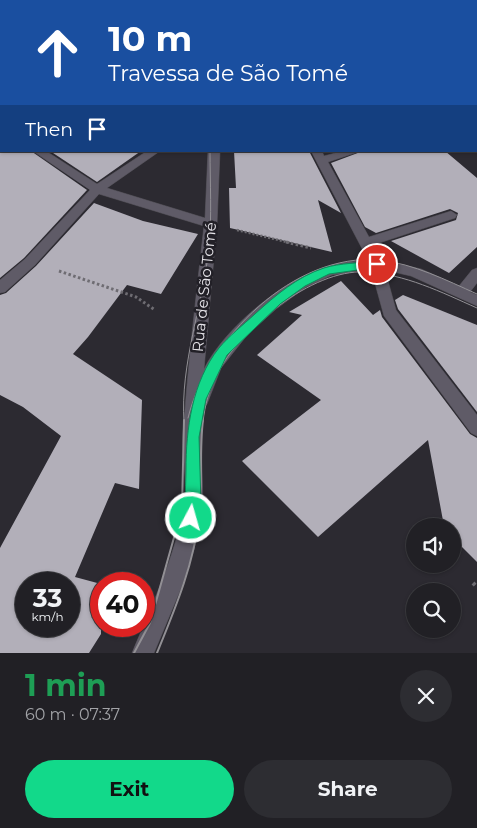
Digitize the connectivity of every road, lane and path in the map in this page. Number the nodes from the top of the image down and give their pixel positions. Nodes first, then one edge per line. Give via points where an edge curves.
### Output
1 (40, 152) edge
2 (153, 152) edge
3 (214, 152) edge
4 (348, 152) edge
5 (318, 156) edge
6 (97, 189) junction
7 (451, 215) dead end
8 (211, 224) junction
9 (365, 243) junction
10 (313, 249) dead end
11 (30, 262) junction
12 (377, 264) junction
13 (477, 273) edge
14 (0, 288) edge
15 (461, 293) junction
16 (477, 301) edge
17 (155, 310) dead end
18 (477, 428) edge
19 (192, 437) junction
20 (144, 653) edge

1 - 6 street
2 - 6 street
3 - 8 street, Rua de São Tomé
4 - 5 street
5 - 9 street
6 - 8 street
6 - 11 street
7 - 9 street
8 - 10 path
8 - 19 street, Rua de São Tomé
9 - 12 street
11 - 14 street
11 - 17 path via 136,297
12 - 15 street via 401,268
12 - 18 street via 388,312
12 - 19 street via 318,275 289,292 253,322 223,351 211,372 200,399
13 - 15 street
15 - 16 street
19 - 20 street, Rua de São Tomé via 194,504 185,545 166,605

